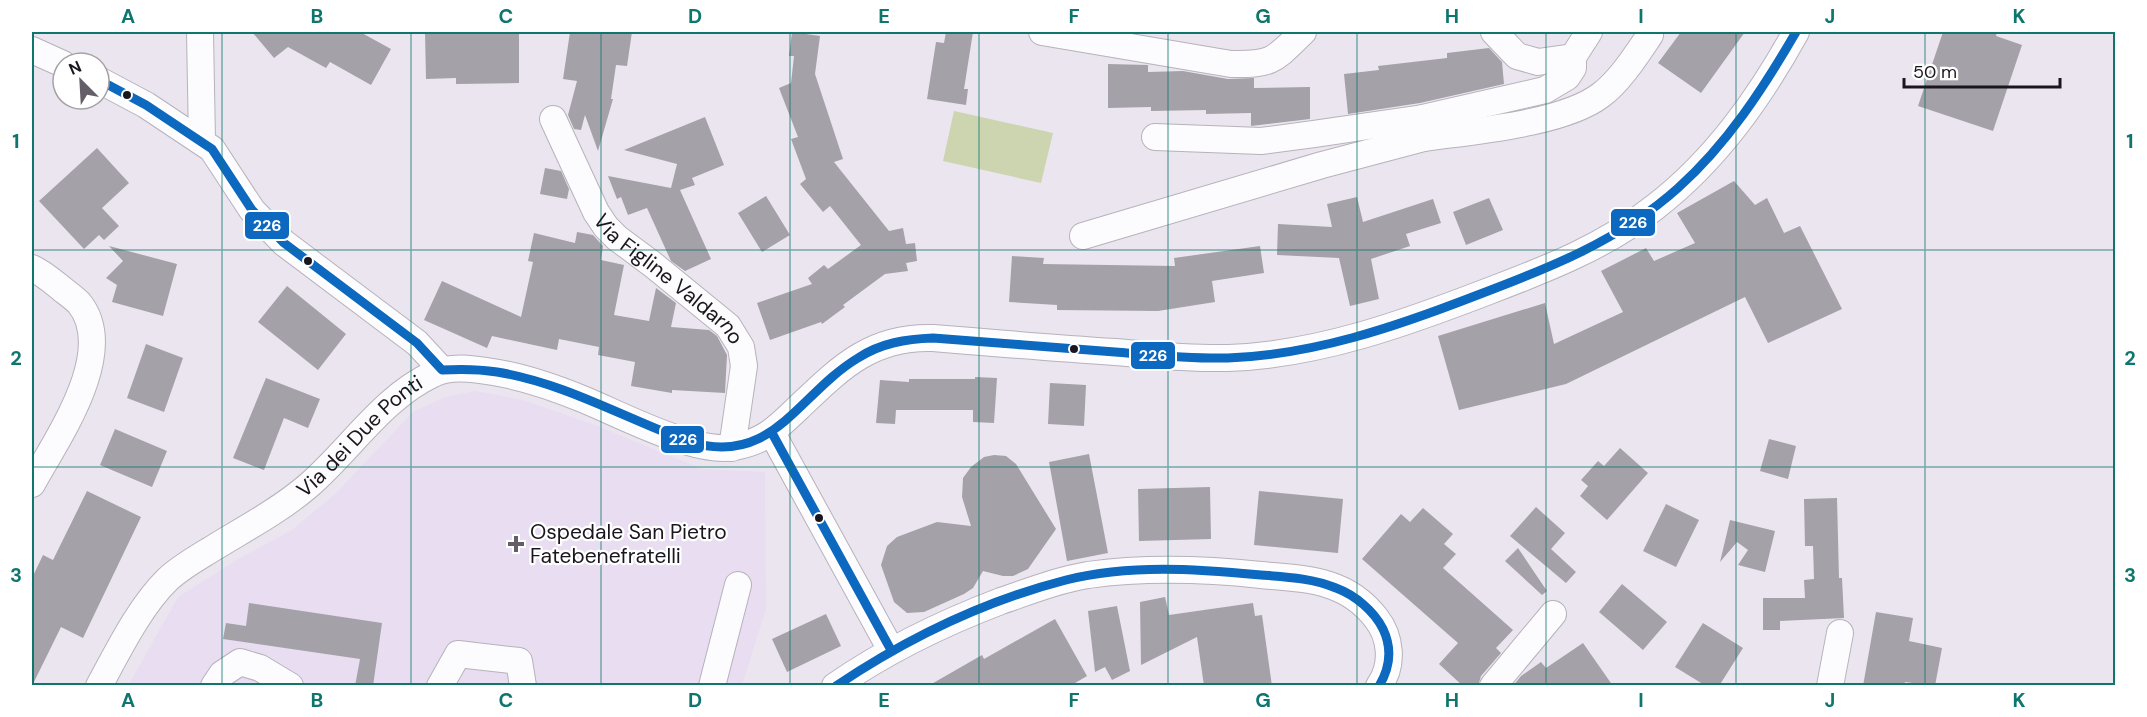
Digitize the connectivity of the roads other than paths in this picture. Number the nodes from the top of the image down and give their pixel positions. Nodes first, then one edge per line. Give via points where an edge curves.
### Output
1 (200, 32) edge
2 (1042, 32) edge
3 (1303, 32) edge
4 (1494, 32) edge
5 (1589, 32) edge
6 (1796, 32) edge
7 (1650, 34) dead end
8 (32, 50) edge
9 (1573, 57) junction
10 (51, 59) edge
11 (111, 86) edge
12 (553, 119) dead end
13 (1424, 128) junction
14 (1155, 137) dead end
15 (202, 141) junction
16 (1083, 236) dead end
17 (32, 268) edge
18 (442, 370) junction
19 (772, 433) junction
20 (732, 448) junction
21 (32, 484) edge
22 (738, 585) dead end
23 (1553, 614) dead end
24 (1840, 633) dead end
25 (891, 650) junction
26 (99, 686) edge
27 (214, 686) edge
28 (290, 686) edge
29 (440, 686) edge
30 (524, 686) edge
31 (712, 686) edge
32 (835, 686) edge
33 (1379, 686) edge
34 (1493, 686) edge
35 (1830, 686) edge

1 - 15 street
2 - 3 street via 1231,64 1268,61
4 - 9 street via 1517,56 1538,62
5 - 9 street
6 - 19 street, Via dei Due Ponti via 1744,116 1680,186 1640,218 1598,244 1441,310 1311,347 1227,358 901,339 856,357
7 - 13 street via 1603,94 1586,104 1495,128
8 - 10 street
9 - 13 street via 1573,68 1567,77 1545,90
11 - 15 street
12 - 20 street, Via Figline Valdarno via 606,227 721,319 738,340 744,366
13 - 14 street via 1261,141
13 - 16 street via 1322,165
15 - 18 street via 219,158 239,193 267,227 417,343
17 - 21 street via 81,306 89,324 92,352 80,396
18 - 20 street, Via dei Due Ponti via 477,370 519,377 679,438 708,447
18 - 26 street, Via dei Due Ponti via 414,384 388,405 308,486 167,579 130,631
19 - 20 street, Via dei Due Ponti
19 - 25 street
22 - 31 street
23 - 34 street
24 - 35 street
25 - 32 street
25 - 33 street via 977,610 1066,580 1116,572 1207,570 1322,581 1355,598 1376,618 1387,638 1388,665
27 - 28 street via 222,674 240,662 260,668
29 - 30 street via 458,654 519,661

